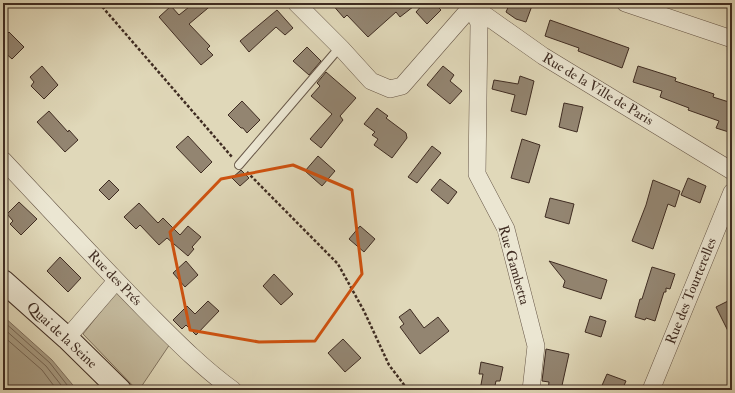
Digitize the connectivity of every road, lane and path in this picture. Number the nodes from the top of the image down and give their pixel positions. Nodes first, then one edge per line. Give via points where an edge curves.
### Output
1 (296, 3) edge
2 (626, 3) edge
3 (469, 4) edge
4 (732, 39) edge
5 (334, 54) dead end
6 (3, 160) edge
7 (239, 165) dead end
8 (732, 171) edge
9 (732, 192) edge
10 (3, 281) edge
11 (116, 281) junction
12 (364, 311) dead end
13 (67, 338) junction
14 (120, 390) edge
15 (233, 390) edge
16 (408, 390) edge
17 (531, 390) edge
18 (651, 390) edge

1 - 3 street via 371,81 390,89 402,86
2 - 4 street
3 - 8 street, Rue de la Ville de Paris via 543,56
3 - 17 street, Rue Gambetta via 479,24 477,174 506,229 536,346
5 - 7 lane
6 - 11 street, Rue des Prés
9 - 18 street, Rue des Tourterelles
10 - 13 street, Quai de la Seine
11 - 13 street
11 - 15 street, Rue des Prés via 179,344
12 - 16 path via 388,365
13 - 14 street, Quai de la Seine

